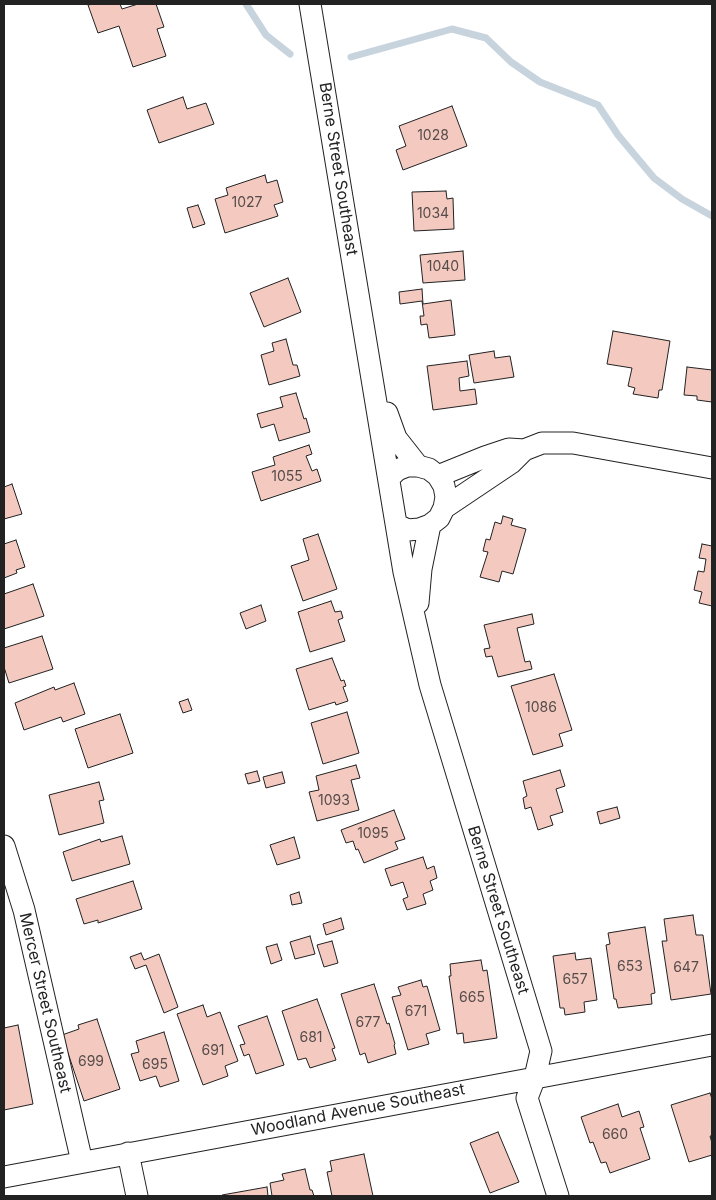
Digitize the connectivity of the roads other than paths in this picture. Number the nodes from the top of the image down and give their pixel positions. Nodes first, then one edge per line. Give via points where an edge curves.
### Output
1 (310, 4) edge
2 (365, 334) junction
3 (524, 450) junction
4 (418, 466) junction
5 (712, 468) edge
6 (438, 476) junction
7 (389, 478) junction
8 (444, 508) junction
9 (397, 525) junction
10 (430, 525) junction
11 (416, 623) junction
12 (4, 846) edge
13 (712, 1045) edge
14 (535, 1077) junction
15 (128, 1153) junction
16 (82, 1162) junction
17 (4, 1177) edge
18 (137, 1196) edge
19 (558, 1196) edge

1 - 2 street, Berne Street Southeast
2 - 4 street, Berne Street Southeast via 396,438
2 - 7 street, Berne Street Southeast
3 - 5 street via 542,443 573,443
3 - 6 street via 510,449
3 - 8 street, Berne Street Southeast via 511,463
4 - 6 street, Berne Street Southeast
4 - 7 street via 397,470
6 - 8 street via 444,486
7 - 9 street, Berne Street Southeast
8 - 10 street, Berne Street Southeast
9 - 10 street via 408,530
9 - 11 street, Berne Street Southeast
10 - 11 street, Berne Street Southeast via 421,569
11 - 14 street, Berne Street Southeast via 430,684 541,1051
12 - 16 street, Mercer Street Southeast via 24,910
13 - 14 street, Woodland Avenue Southeast
14 - 15 street, Woodland Avenue Southeast
14 - 19 street, Berne Street Southeast via 527,1098
15 - 16 street, Woodland Avenue Southeast
15 - 18 street
16 - 17 street, Woodland Avenue Southeast

